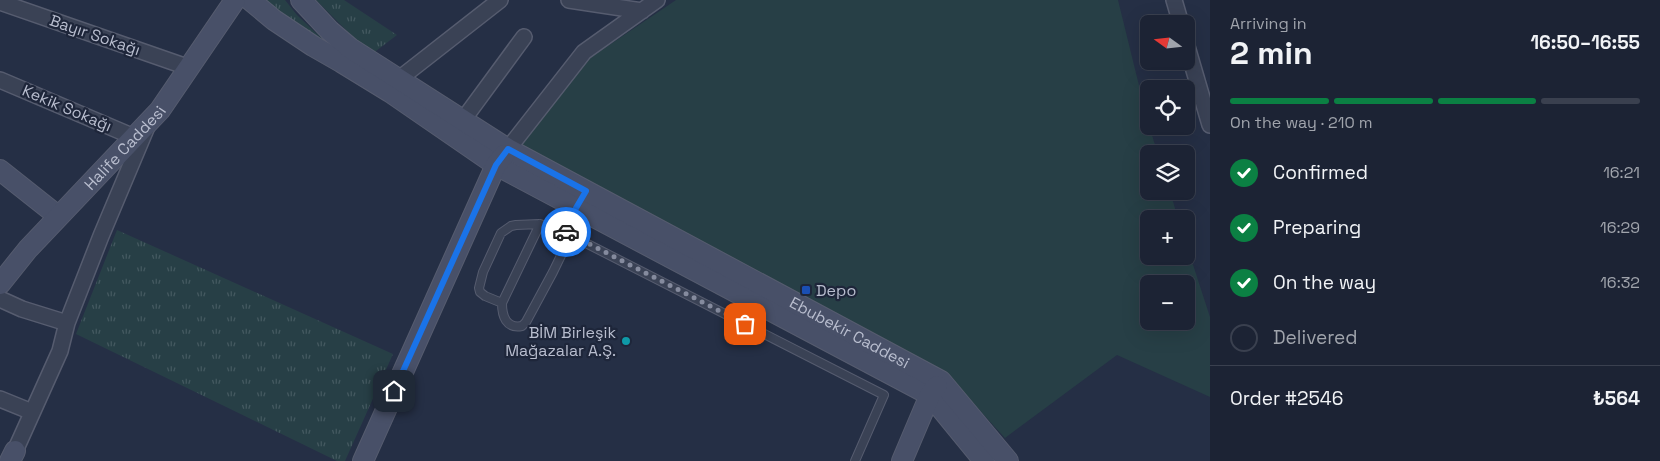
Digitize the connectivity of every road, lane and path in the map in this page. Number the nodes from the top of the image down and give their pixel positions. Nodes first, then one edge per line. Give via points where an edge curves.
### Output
1 (234, 0) edge
2 (250, 0) edge
3 (301, 0) edge
4 (500, 0) edge
5 (568, 0) edge
6 (657, 0) edge
7 (1174, 0) edge
8 (0, 2) edge
9 (642, 10) junction
10 (1178, 15) edge
11 (524, 37) dead end
12 (190, 68) junction
13 (1194, 70) edge
14 (0, 80) edge
15 (395, 85) junction
16 (463, 120) junction
17 (149, 122) junction
18 (1210, 122) edge
19 (134, 137) junction
20 (508, 149) junction
21 (496, 165) junction
22 (0, 170) edge
23 (581, 200) junction
24 (58, 216) junction
25 (540, 224) junction
26 (568, 234) junction
27 (0, 284) edge
28 (0, 299) edge
29 (502, 303) junction
30 (67, 323) junction
31 (936, 388) junction
32 (0, 399) edge
33 (32, 412) junction
34 (12, 456) edge
35 (363, 461) edge
36 (855, 461) edge
37 (902, 461) edge
38 (984, 461) edge
39 (1008, 461) edge

1 - 12 main road, Halife Caddesi
2 - 15 main road, Ebubekir Caddesi via 313,46
3 - 15 main road, Ebubekir Caddesi via 330,31
4 - 15 street
5 - 9 street
6 - 9 street
7 - 10 street
8 - 12 street, Bayır Sokağı
9 - 20 street via 584,52
11 - 16 street
12 - 17 main road, Halife Caddesi
13 - 18 street
14 - 19 street, Kekik Sokağı
15 - 16 main road, Ebubekir Caddesi
15 - 21 main road, Ebubekir Caddesi
16 - 20 main road, Ebubekir Caddesi
17 - 19 main road, Halife Caddesi
17 - 30 street
19 - 24 main road, Halife Caddesi
20 - 21 main road
20 - 23 main road, Ebubekir Caddesi
21 - 23 main road, Ebubekir Caddesi
21 - 35 main road
22 - 24 main road
23 - 26 lane
23 - 31 main road, Ebubekir Caddesi
24 - 27 main road, Halife Caddesi
25 - 26 lane
25 - 29 lane
25 - 29 lane via 516,225 505,230 490,255 480,280 480,292
26 - 29 lane via 554,272 522,326 513,326 505,320
26 - 36 lane via 884,394
28 - 30 street
30 - 33 street via 60,351
31 - 37 main road
31 - 38 main road, Ebubekir Caddesi
31 - 39 main road, Ebubekir Caddesi
32 - 33 street
33 - 34 street

